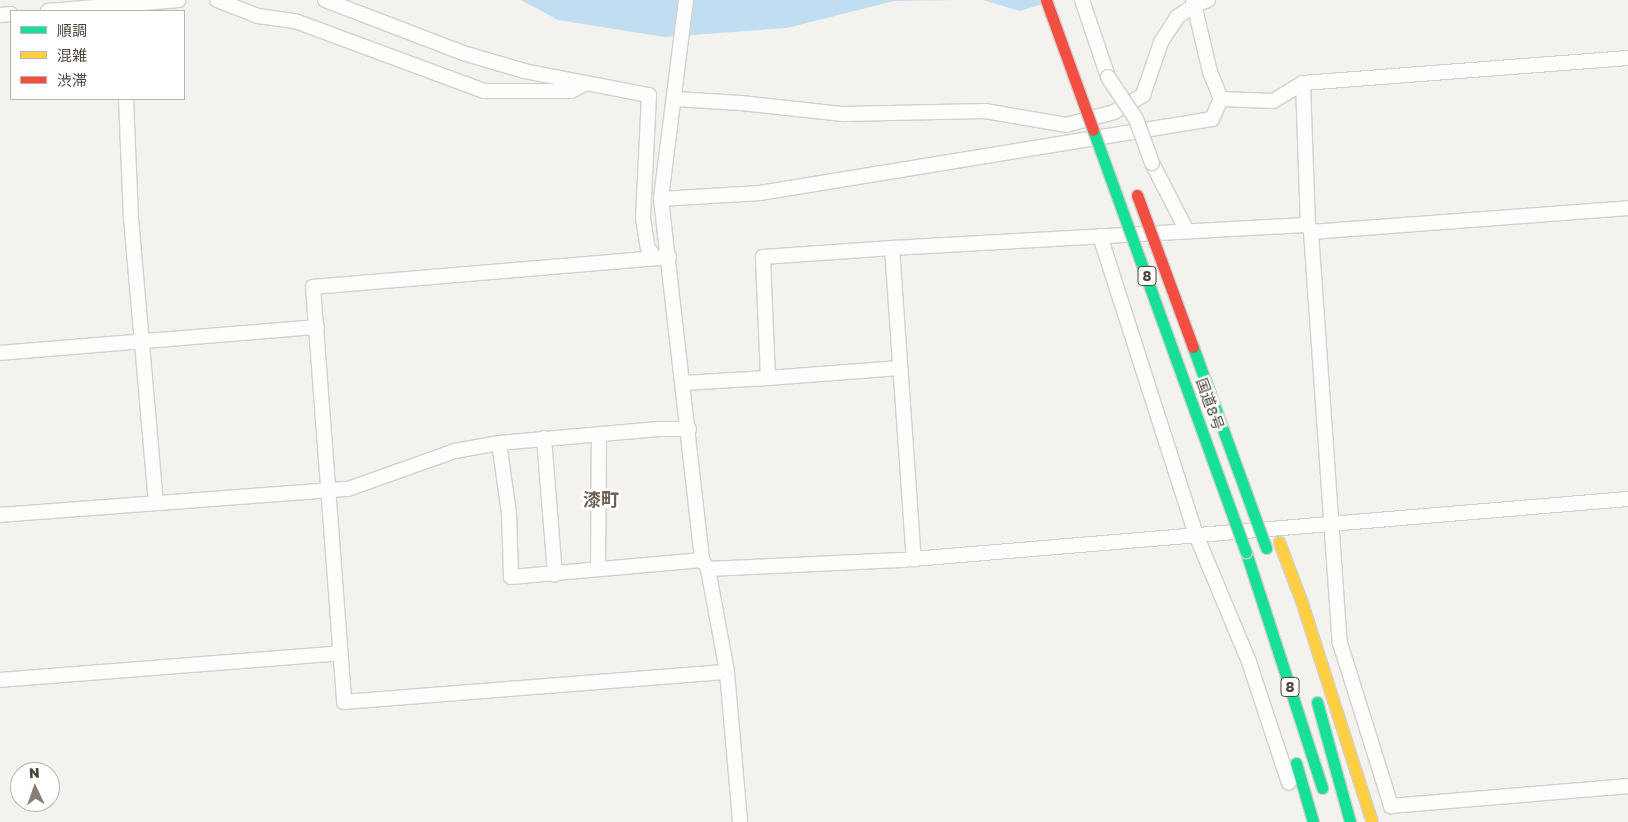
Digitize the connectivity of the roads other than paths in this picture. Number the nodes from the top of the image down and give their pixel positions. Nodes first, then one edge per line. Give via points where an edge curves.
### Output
1 (179, 0) edge
2 (217, 0) edge
3 (325, 0) edge
4 (686, 0) edge
5 (1046, 0) edge
6 (1082, 0) edge
7 (1208, 0) edge
8 (1194, 3) edge
9 (122, 6) edge
10 (63, 10) edge
11 (1628, 58) edge
12 (1303, 83) junction
13 (584, 84) junction
14 (675, 94) junction
15 (1222, 99) junction
16 (126, 100) edge
17 (1102, 104) dead end
18 (1120, 150) dead end
19 (1134, 187) dead end
20 (661, 199) junction
21 (1628, 208) edge
22 (1309, 229) junction
23 (1187, 231) junction
24 (1100, 236) junction
25 (892, 248) junction
26 (662, 257) junction
27 (317, 327) junction
28 (1190, 334) junction
29 (144, 342) junction
30 (1172, 344) junction
31 (0, 353) edge
32 (900, 368) junction
33 (768, 378) junction
34 (683, 383) junction
35 (689, 429) junction
36 (599, 435) junction
37 (544, 438) junction
38 (1192, 440) dead end
39 (499, 442) junction
40 (1246, 459) dead end
41 (328, 491) junction
42 (1628, 499) edge
43 (156, 503) junction
44 (0, 515) edge
45 (1268, 515) dead end
46 (1218, 521) dead end
47 (1331, 524) junction
48 (1196, 535) junction
49 (1227, 548) dead end
50 (1268, 552) dead end
51 (914, 559) junction
52 (705, 564) junction
53 (598, 568) junction
54 (555, 575) junction
55 (340, 653) junction
56 (727, 672) junction
57 (0, 680) edge
58 (1314, 694) dead end
59 (1292, 750) dead end
60 (1628, 786) edge
61 (1325, 797) dead end
62 (740, 822) edge
63 (1302, 822) edge
64 (1314, 822) edge
65 (1350, 822) edge
66 (1372, 822) edge

1 - 9 street
2 - 13 street via 258,16 295,21 484,91 571,91
3 - 13 street via 463,53
4 - 14 street
5 - 30 highway, 国道8号 / 8, bridge
6 - 23 street, bridge via 1108,77 1136,119 1152,162
7 - 8 street
8 - 14 street via 1177,17 1160,42 1143,95 1114,112 1066,125 985,111 843,114
8 - 15 street via 1210,72
9 - 10 street
11 - 12 street
12 - 15 street via 1273,101
12 - 22 street
13 - 26 street via 649,95 643,218 648,248
14 - 20 street
15 - 20 street via 1212,119 760,193
16 - 29 street via 131,218
17 - 18 highway
19 - 28 highway, 国道8号 / 8, bridge
20 - 26 street
21 - 22 street
22 - 23 street
22 - 47 street
23 - 24 street
24 - 25 street
24 - 48 street
25 - 32 street
25 - 33 street via 763,257
26 - 27 street via 313,287
26 - 34 street
27 - 29 street
27 - 41 street
28 - 40 highway, bridge
28 - 50 highway, 国道8号 / 8, bridge
29 - 31 street
29 - 43 street
30 - 38 highway, bridge via 1175,385
30 - 61 highway, 国道8号 / 8, bridge via 1246,552
32 - 33 street
32 - 51 street
33 - 34 street
34 - 35 street
35 - 36 street
35 - 52 street
36 - 37 street
36 - 53 street
37 - 39 street
37 - 54 street
39 - 41 street via 456,451 348,489
39 - 54 street via 509,513 511,577
41 - 43 street
41 - 55 street
42 - 47 street
43 - 44 street
45 - 66 highway via 1302,603
46 - 49 highway
47 - 48 street
47 - 60 street via 1340,643 1391,806
48 - 51 street
48 - 63 street via 1249,662
51 - 52 street
52 - 53 street
52 - 56 street
53 - 54 street
55 - 56 street via 344,702
55 - 57 street
56 - 62 street
58 - 65 highway, 8
59 - 64 highway

